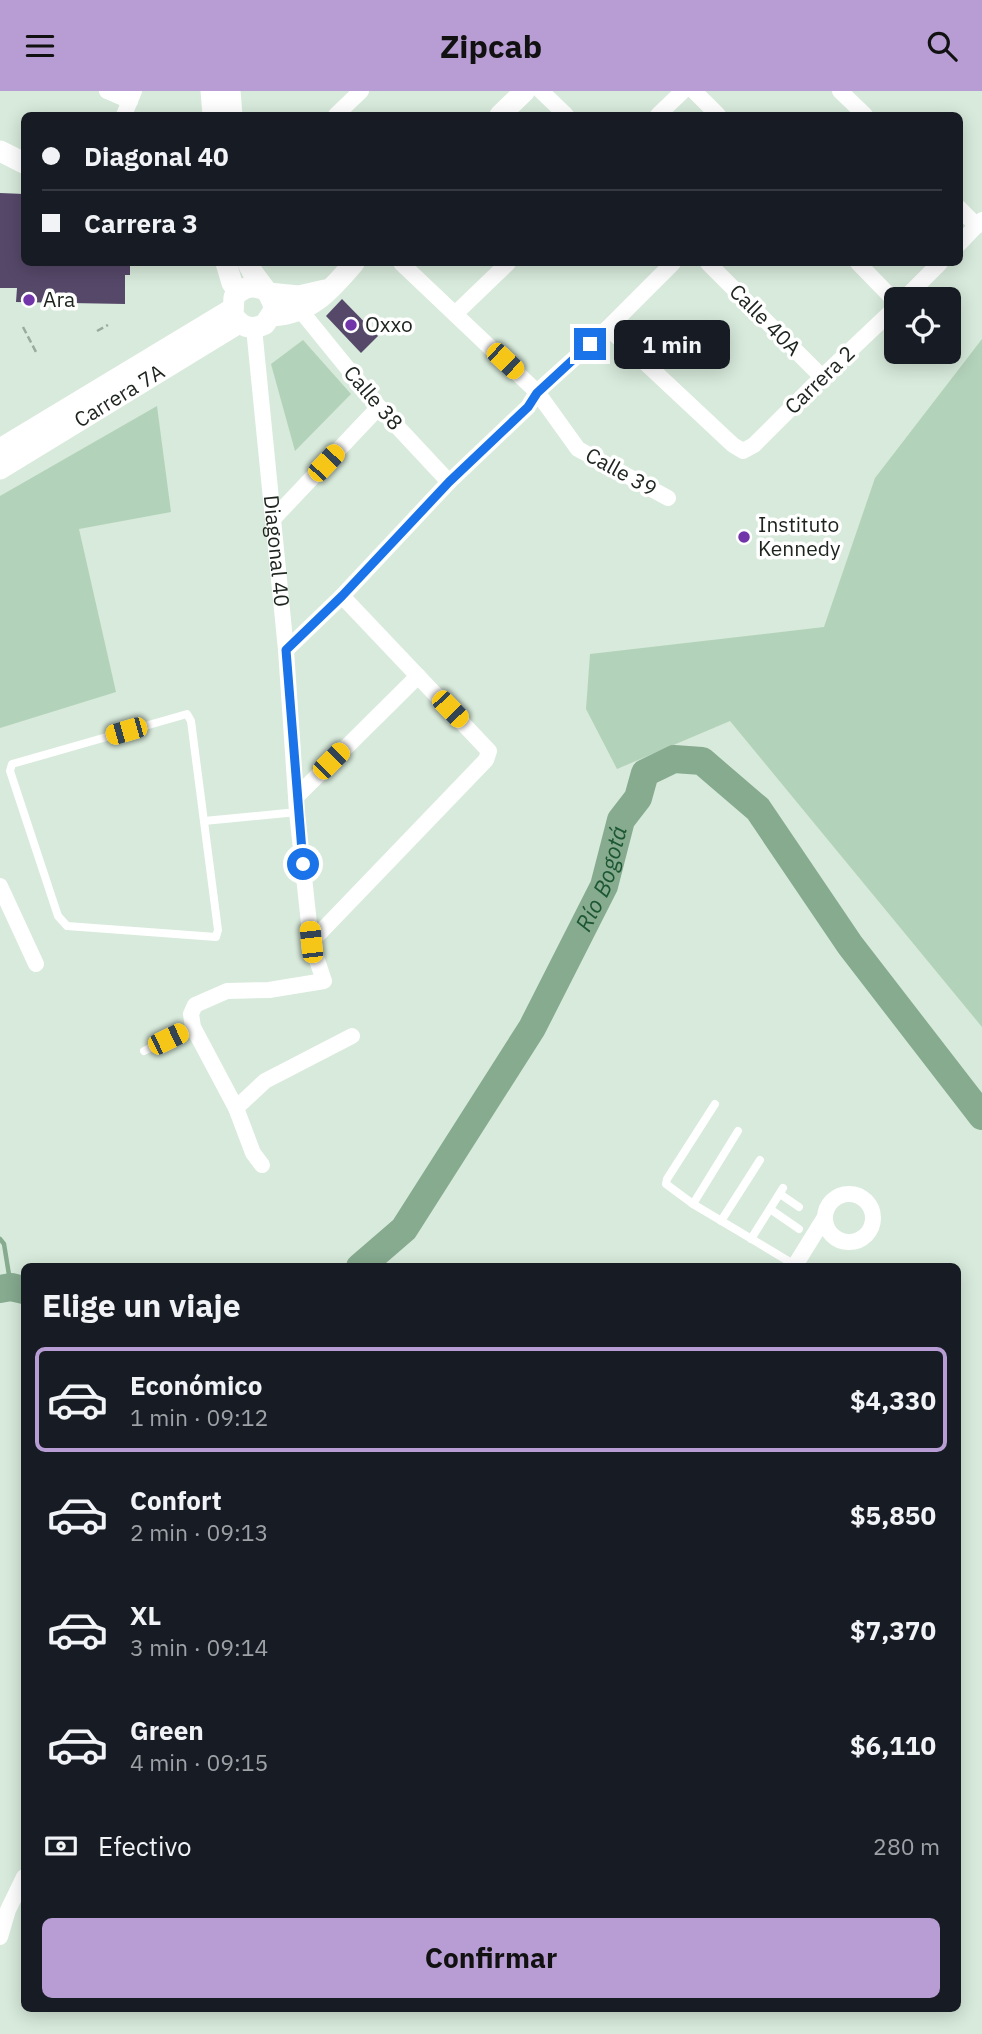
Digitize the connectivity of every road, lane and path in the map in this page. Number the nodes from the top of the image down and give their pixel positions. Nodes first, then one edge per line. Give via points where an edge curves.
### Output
1 (107, 91) edge
2 (361, 91) edge
3 (525, 91) edge
4 (541, 91) edge
5 (683, 91) edge
6 (694, 91) edge
7 (842, 92) edge
8 (212, 97) edge
9 (129, 102) edge
10 (229, 112) edge
11 (339, 112) edge
12 (503, 112) edge
13 (563, 112) edge
14 (661, 112) edge
15 (715, 112) edge
16 (862, 112) edge
17 (0, 151) edge
18 (21, 162) edge
19 (963, 211) edge
20 (979, 223) edge
21 (963, 240) edge
22 (227, 266) edge
23 (245, 266) edge
24 (351, 266) edge
25 (404, 266) edge
26 (505, 266) edge
27 (670, 266) edge
28 (711, 266) edge
29 (861, 266) edge
30 (937, 266) edge
31 (916, 287) edge
32 (331, 289) junction
33 (265, 291) junction
34 (884, 292) edge
35 (301, 311) junction
36 (241, 313) junction
37 (455, 314) junction
38 (272, 316) junction
39 (884, 317) edge
40 (108, 325) dead end
41 (23, 327) dead end
42 (608, 328) junction
43 (97, 331) dead end
44 (36, 352) dead end
45 (822, 377) junction
46 (537, 393) junction
47 (379, 407) junction
48 (0, 449) edge
49 (0, 468) edge
50 (449, 482) junction
51 (668, 498) dead end
52 (273, 519) junction
53 (342, 596) junction
54 (286, 650) junction
55 (418, 676) junction
56 (297, 804) junction
57 (204, 821) junction
58 (0, 886) edge
59 (311, 942) junction
60 (36, 964) dead end
61 (193, 1027) junction
62 (352, 1036) dead end
63 (144, 1051) dead end
64 (715, 1104) dead end
65 (236, 1108) junction
66 (738, 1131) dead end
67 (760, 1160) dead end
68 (262, 1165) dead end
69 (693, 1204) junction
70 (799, 1207) dead end
71 (770, 1209) junction
72 (825, 1217) dead end
73 (721, 1221) junction
74 (799, 1229) dead end
75 (751, 1239) junction
76 (790, 1263) edge
77 (797, 1263) edge
78 (21, 1883) edge
79 (0, 1937) edge

1 - 9 street
2 - 11 street
3 - 12 main road
4 - 13 street
5 - 14 street
6 - 15 street
7 - 16 street
8 - 10 main road
17 - 18 main road
19 - 20 street
20 - 21 street
22 - 36 main road, Diagonal 40
23 - 33 main road
24 - 32 main road
25 - 37 street, Calle 39
26 - 37 street
27 - 42 street
28 - 45 street, Calle 40A
29 - 34 street
30 - 31 street
32 - 33 main road via 299,296
32 - 35 main road
33 - 36 main road via 250,286
33 - 38 main road via 274,303
35 - 38 main road
35 - 47 street, Calle 38
36 - 38 main road via 265,324
36 - 48 main road, Carrera 7A
36 - 49 main road, Carrera 7A
36 - 52 street, Diagonal 40
37 - 46 street, Calle 39
39 - 45 street, Carrera 2
40 - 43 path
41 - 44 path
42 - 45 street, Carrera 2 via 743,451
42 - 46 street
46 - 50 street
46 - 51 street, Calle 39 via 578,449
47 - 50 street, Calle 38
47 - 52 street
50 - 53 street
52 - 54 street, Diagonal 40
53 - 54 street
53 - 55 street
54 - 56 street, Diagonal 40
55 - 56 street
55 - 59 street via 482,742 489,751 486,760
56 - 57 lane
56 - 59 street, Diagonal 40
57 - 57 lane via 216,937 67,926 58,916 10,771 19,761 187,714
58 - 60 street
59 - 61 street, Diagonal 40 via 324,981 269,991 227,991 195,1005
61 - 63 lane
61 - 65 street
62 - 65 street via 265,1081
64 - 69 lane via 667,1179 668,1187
65 - 68 street
66 - 69 lane
67 - 73 lane
69 - 73 lane
70 - 71 lane via 781,1191
71 - 74 lane
71 - 75 lane
72 - 77 street
73 - 75 lane
75 - 76 lane
78 - 79 street

